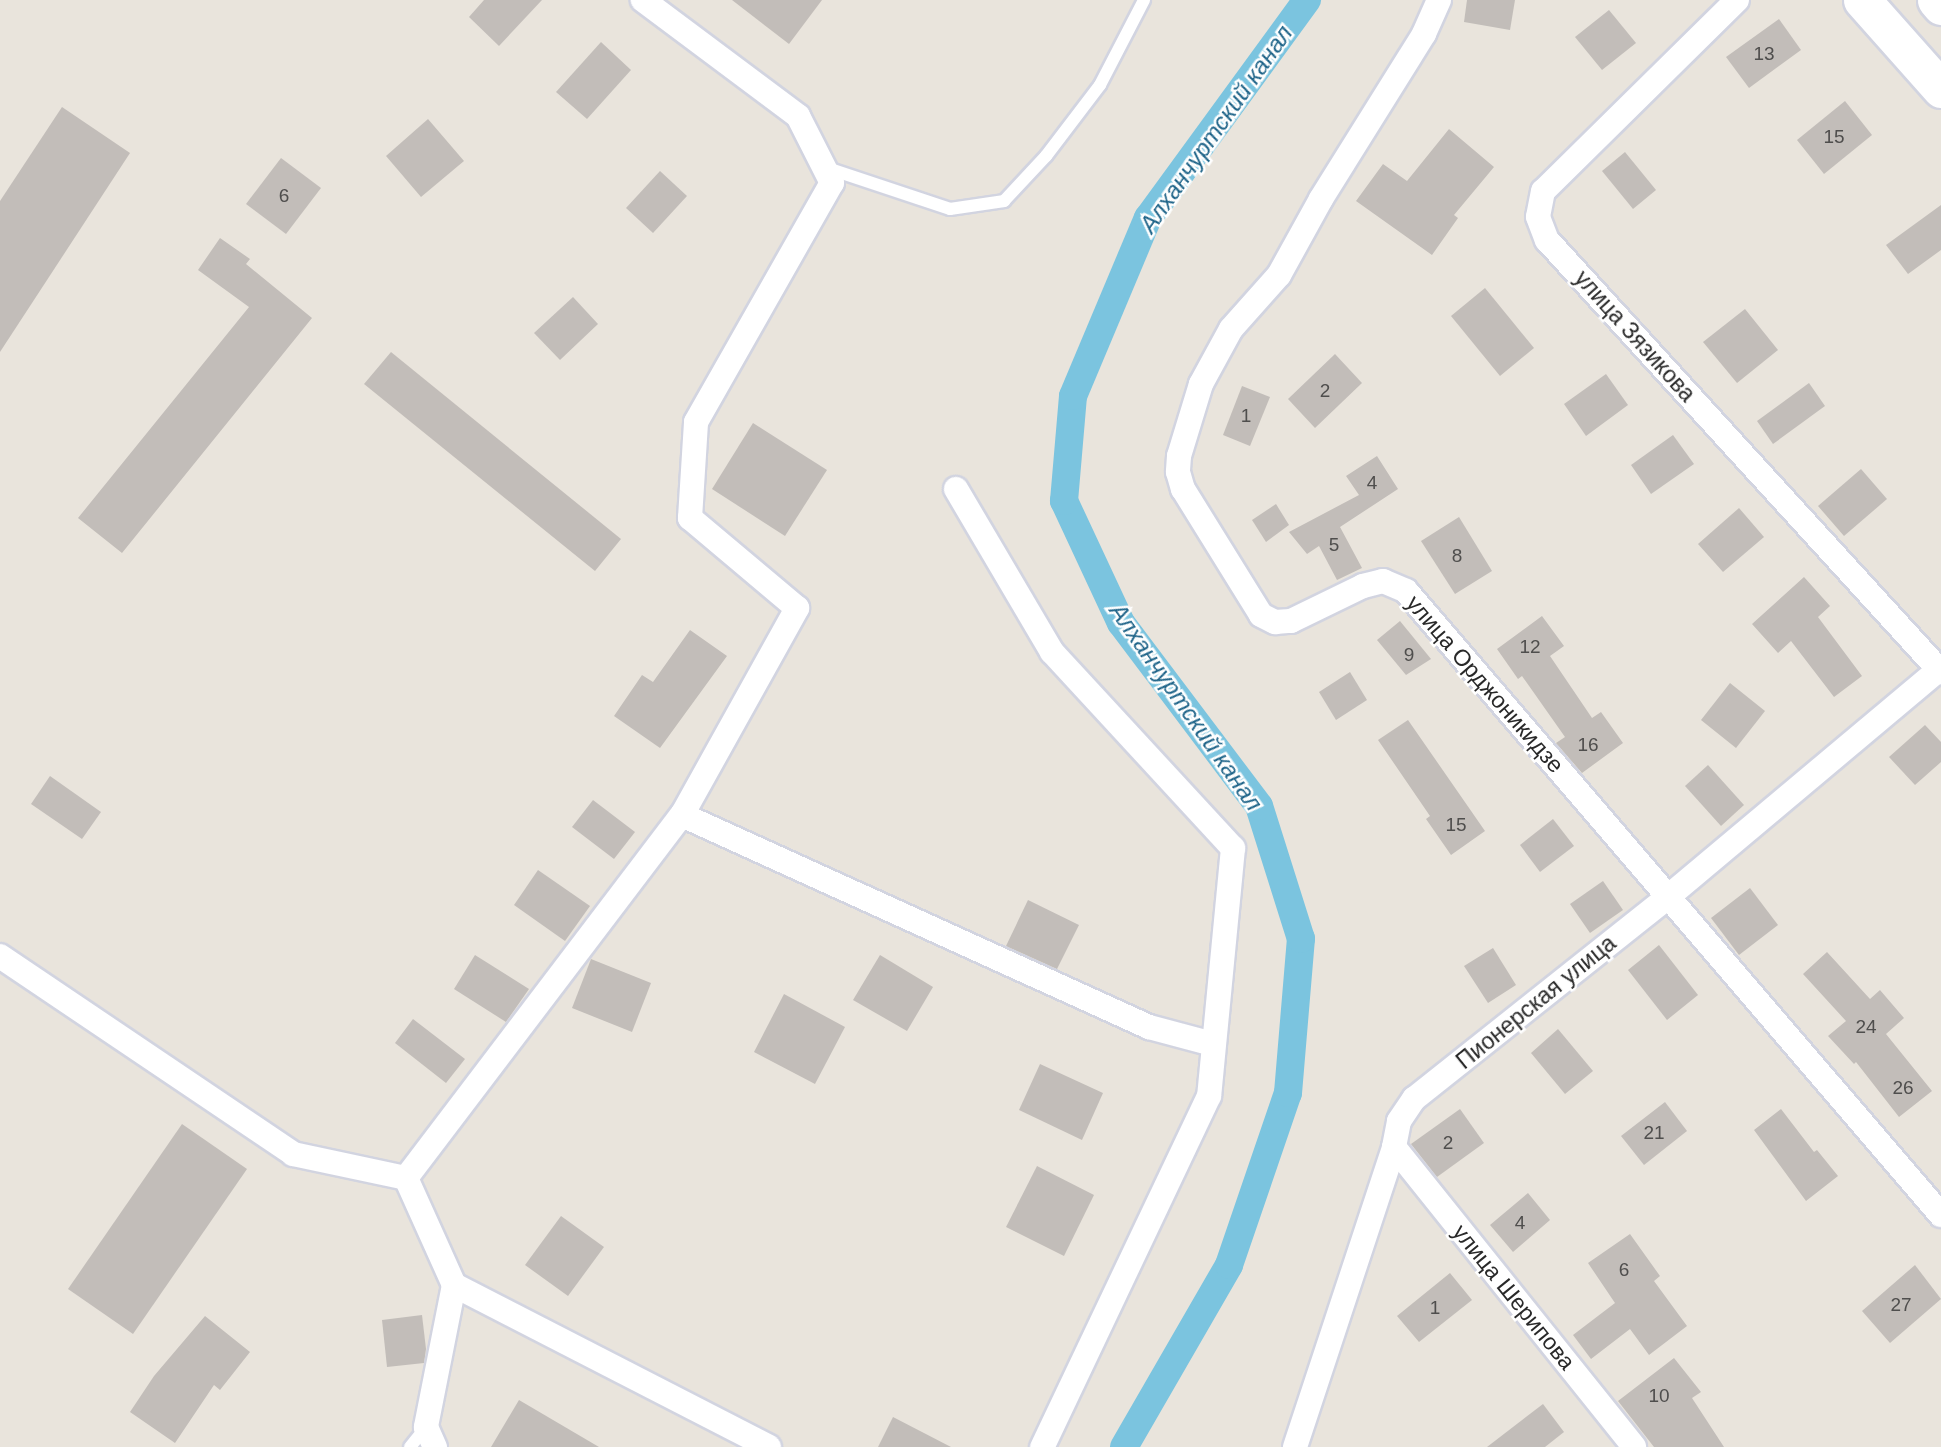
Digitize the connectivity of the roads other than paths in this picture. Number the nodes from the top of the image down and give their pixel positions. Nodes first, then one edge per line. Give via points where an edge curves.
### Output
1 (643, 0) edge
2 (1144, 0) edge
3 (1439, 0) edge
4 (1737, 0) edge
5 (1862, 0) edge
6 (1936, 0) edge
7 (1941, 6) edge
8 (1941, 89) edge
9 (824, 167) junction
10 (957, 489) dead end
11 (1940, 670) edge
12 (682, 815) junction
13 (1669, 896) junction
14 (0, 956) edge
15 (1213, 1044) junction
16 (1394, 1147) junction
17 (406, 1178) junction
18 (1941, 1215) edge
19 (454, 1285) junction
20 (430, 1437) edge
21 (410, 1447) edge
22 (769, 1447) edge
23 (1042, 1447) edge
24 (1295, 1447) edge
25 (1634, 1447) edge

1 - 9 street via 798,116
2 - 9 lane via 1100,85 1046,156 1003,201 950,209
3 - 13 street, улица Орджоникидзе via 1424,34 1279,275 1231,329 1201,384 1178,472 1183,489 1261,614 1275,622 1291,621 1383,581 1406,591
4 - 11 street, улица Зязикова via 1543,191 1538,217 1547,240
5 - 8 main road
6 - 7 main road
9 - 12 street via 832,183 696,422 690,518 797,608
10 - 15 street via 1052,652 1233,848
11 - 13 street, Пионерская улица
12 - 15 street via 1149,1027
12 - 17 street
13 - 16 street, Пионерская улица via 1414,1099 1399,1121
13 - 18 street, улица Орджоникидзе
14 - 17 street via 293,1154
15 - 23 street via 1209,1097
16 - 24 street, Пионерская улица
16 - 25 street, улица Шерипова
17 - 19 street
19 - 20 street
19 - 22 street
20 - 21 lane

